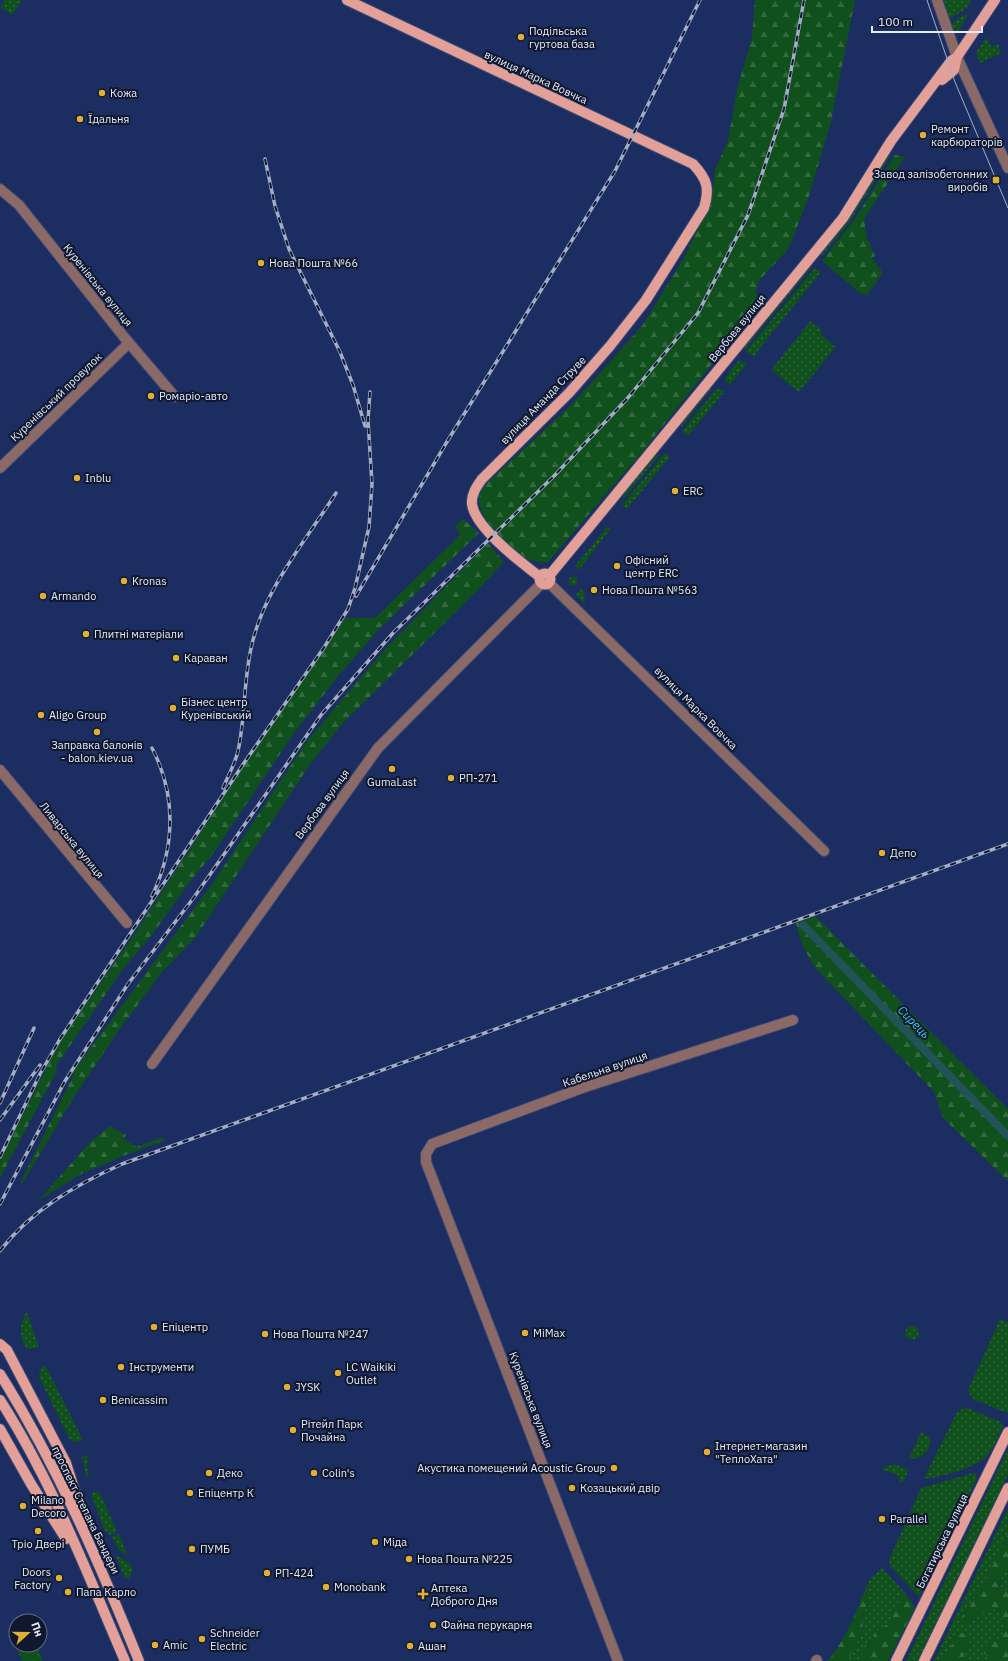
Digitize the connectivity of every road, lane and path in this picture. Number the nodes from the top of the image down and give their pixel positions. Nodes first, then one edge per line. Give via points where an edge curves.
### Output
1 (347, 0) edge
2 (937, 0) edge
3 (995, 0) edge
4 (957, 57) junction
5 (1008, 168) edge
6 (706, 185) joint
7 (0, 189) edge
8 (129, 343) junction
9 (175, 397) dead end
10 (0, 468) edge
11 (545, 580) junction
12 (0, 770) edge
13 (824, 851) dead end
14 (127, 923) dead end
15 (792, 1020) dead end
16 (152, 1064) dead end
17 (429, 1148) joint
18 (0, 1344) edge
19 (0, 1374) edge
20 (0, 1400) edge
21 (0, 1428) edge
22 (1008, 1432) edge
23 (1008, 1488) edge
24 (92, 1546) junction
25 (83, 1566) junction
26 (125, 1661) edge
27 (139, 1661) edge
28 (618, 1661) edge
29 (896, 1661) edge
30 (924, 1661) edge

1 - 6 main road, вулиця Марка Вовчка via 693,164 703,174
2 - 4 street
3 - 4 main road, Вербова вулиця
4 - 5 street
4 - 11 main road, Вербова вулиця via 951,61 892,141 843,218
6 - 11 main road, вулиця Аманда Струве via 704,208 646,300 569,394 482,479 474,491 472,504 486,528 505,549
7 - 8 street, Куренівська вулиця via 19,205
8 - 9 street, Куренівська вулиця
8 - 10 street, Куренівський провулок
11 - 13 street, вулиця Марка Вовчка
11 - 16 street, Вербова вулиця via 378,748
12 - 14 street, Ливарська вулиця
15 - 17 street, Кабельна вулиця via 585,1087 432,1144
17 - 28 street, Куренівська вулиця via 426,1162
18 - 24 main road via 6,1350 66,1463
19 - 24 main road, проспект Степана Бандери via 25,1416
20 - 25 main road via 37,1466
21 - 25 main road via 31,1484
22 - 29 main road, Богатирська вулиця
23 - 30 main road
24 - 27 main road, проспект Степана Бандери
25 - 26 main road

